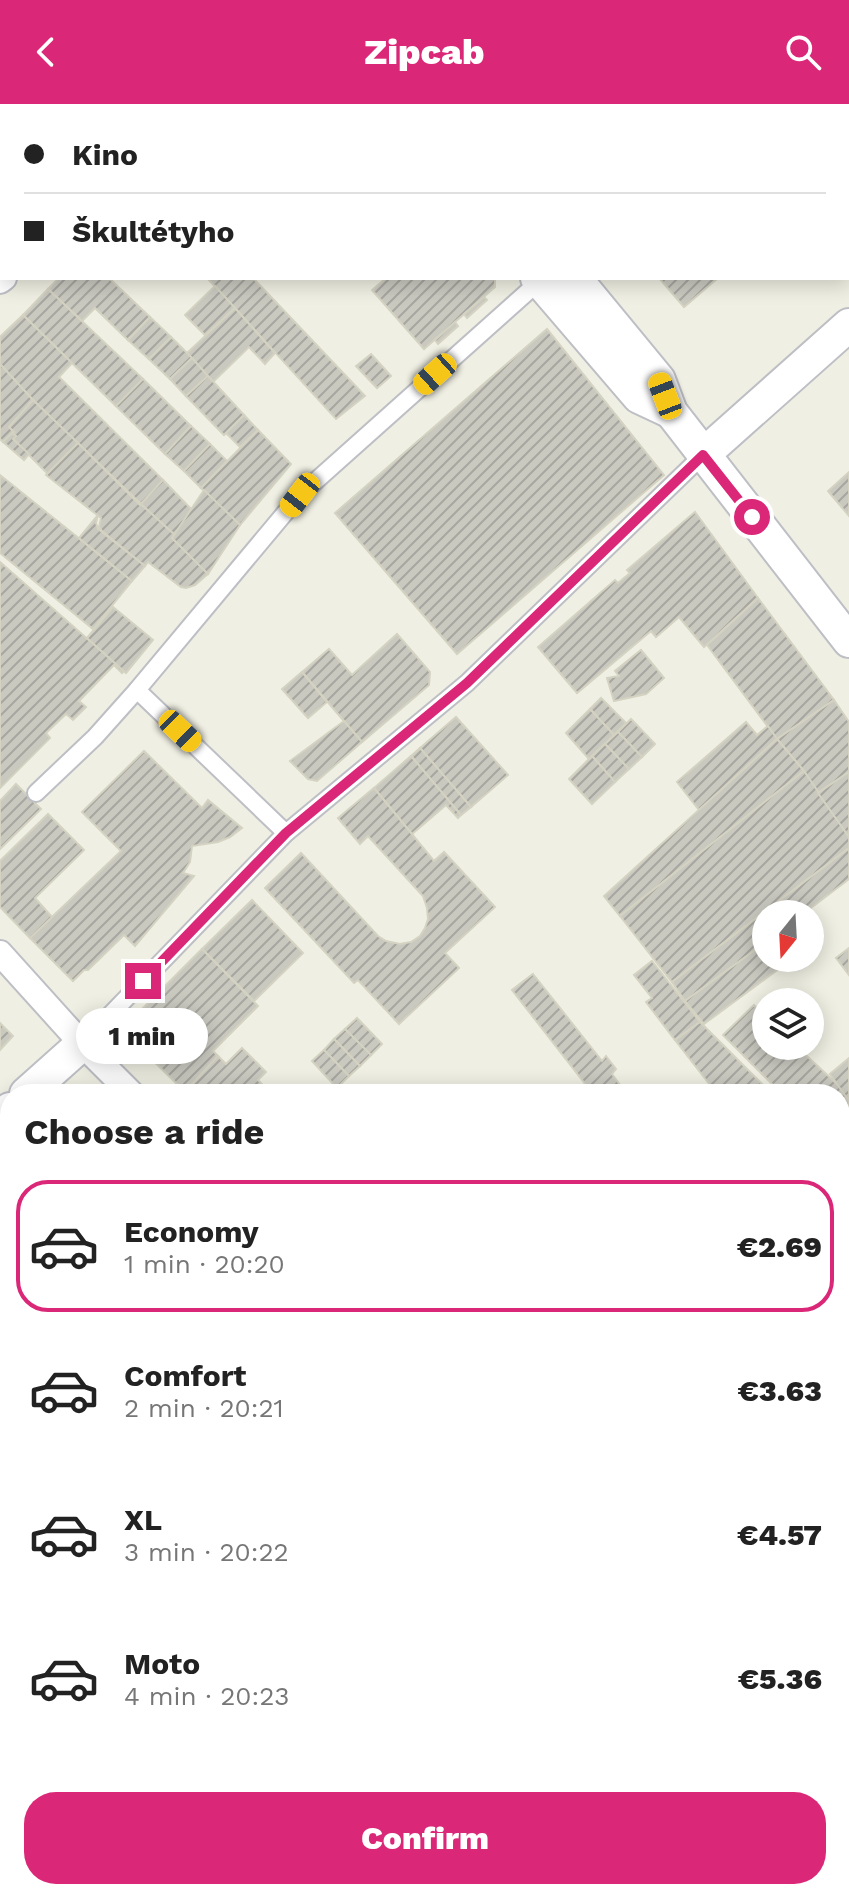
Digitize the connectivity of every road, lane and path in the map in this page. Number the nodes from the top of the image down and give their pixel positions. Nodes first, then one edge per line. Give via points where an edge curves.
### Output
1 (539, 280) edge
2 (541, 280) edge
3 (577, 280) edge
4 (849, 325) edge
5 (671, 412) junction
6 (703, 455) junction
7 (849, 641) edge
8 (137, 690) junction
9 (36, 793) dead end
10 (286, 833) junction
11 (0, 953) edge
12 (82, 1044) junction
13 (37, 1084) edge
14 (122, 1084) edge

1 - 8 lane via 300,495
2 - 5 street via 639,397
3 - 5 street via 659,380
4 - 6 street
5 - 6 street
6 - 7 street
6 - 10 lane via 467,683
8 - 9 lane
8 - 10 lane
10 - 12 lane
11 - 12 street
12 - 13 street
12 - 14 street

